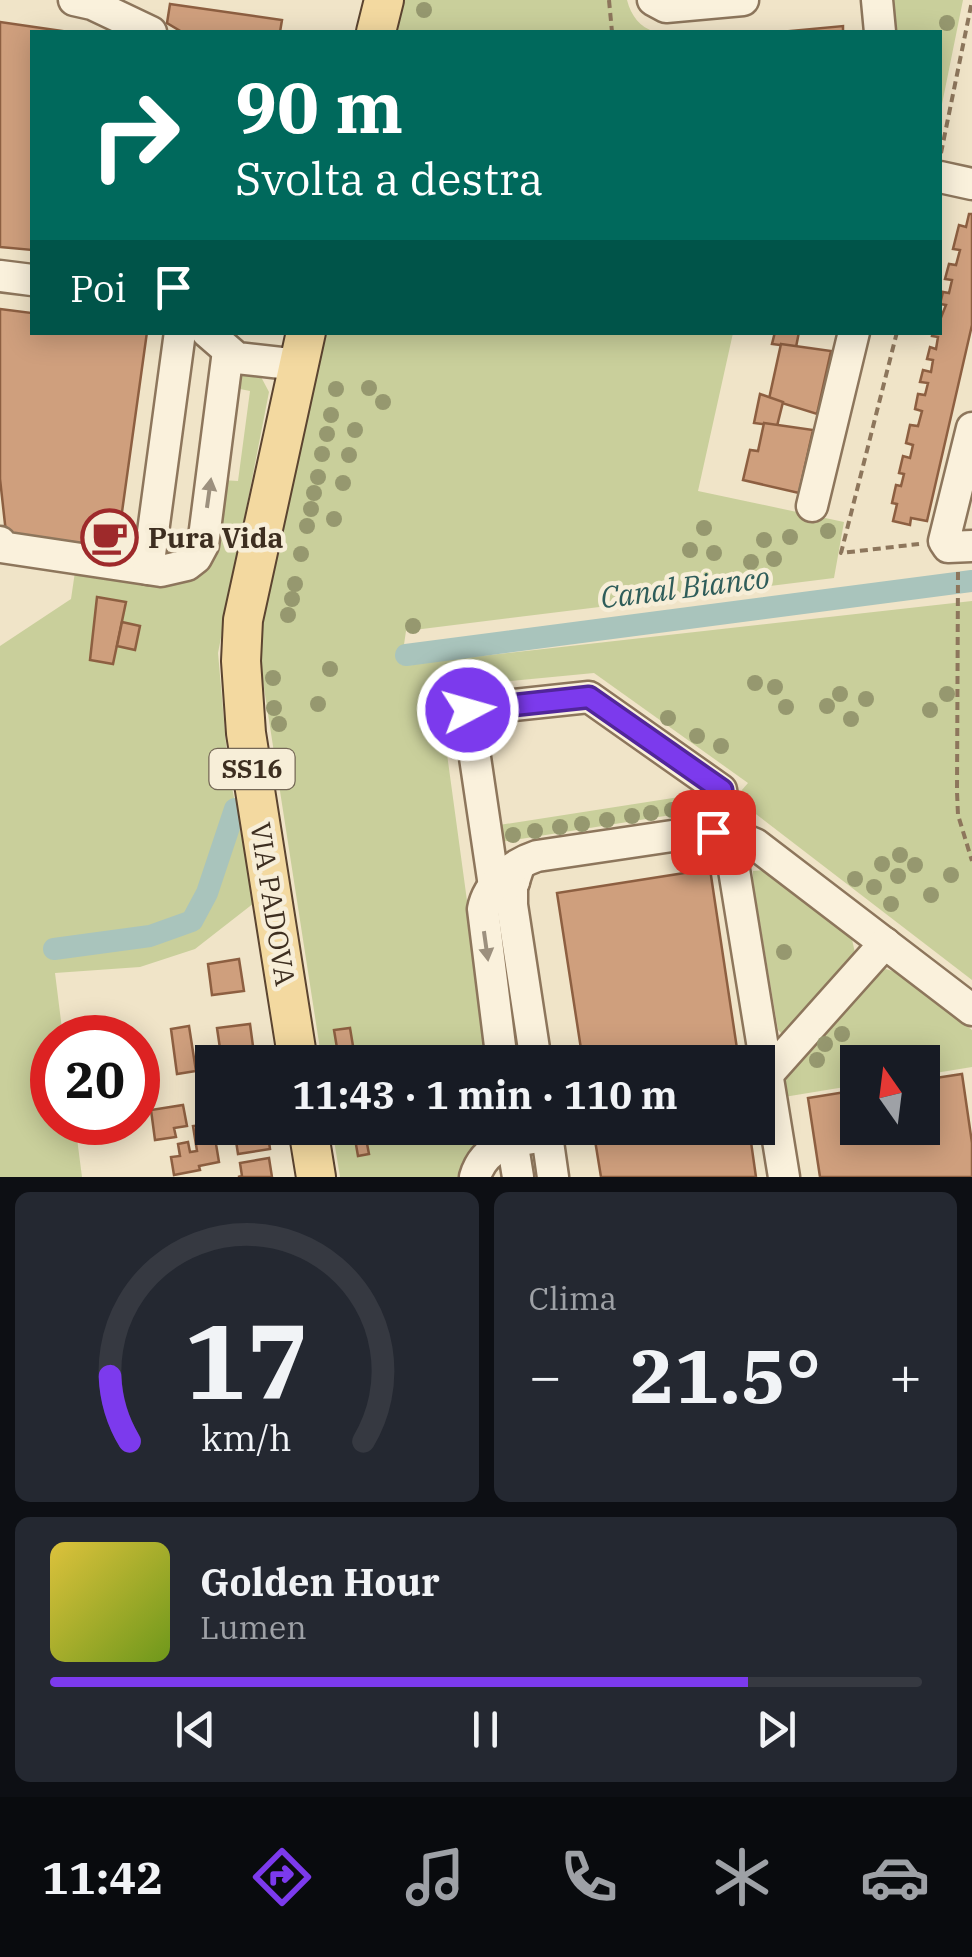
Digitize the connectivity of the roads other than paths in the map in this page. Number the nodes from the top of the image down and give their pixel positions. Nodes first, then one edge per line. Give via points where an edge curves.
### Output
1 (74, 0) edge
2 (384, 0) edge
3 (653, 0) edge
4 (743, 0) edge
5 (877, 0) edge
6 (147, 30) edge
7 (376, 30) edge
8 (880, 30) edge
9 (942, 177) edge
10 (972, 184) edge
11 (0, 276) edge
12 (30, 280) edge
13 (180, 335) edge
14 (853, 335) edge
15 (218, 342) edge
16 (303, 349) edge
17 (972, 428) edge
18 (812, 506) dead end
19 (0, 542) edge
20 (958, 552) edge
21 (148, 569) junction
22 (728, 834) junction
23 (509, 877) junction
24 (884, 942) junction
25 (972, 1010) edge
26 (295, 1045) edge
27 (500, 1045) edge
28 (533, 1045) edge
29 (762, 1045) edge
30 (775, 1065) edge
31 (775, 1122) edge
32 (311, 1145) edge
33 (498, 1145) edge
34 (513, 1145) edge
35 (549, 1145) edge
36 (316, 1177) edge
37 (474, 1177) edge
38 (518, 1177) edge
39 (554, 1177) edge
40 (784, 1177) edge

1 - 6 street
2 - 7 main road
3 - 4 street via 666,7
5 - 8 street
9 - 10 street
11 - 12 street
13 - 21 street
14 - 18 street
15 - 16 street via 237,358
21 -> 15 street via 188,565 202,544
16 - 26 main road, VIA PADOVA / SS16 via 243,620 240,661
17 - 20 street via 958,490
19 - 21 street
22 - 23 street via 699,832 537,856
22 - 23 street via 722,790 589,697 468,710
22 - 24 street via 767,852
22 - 29 street
23 -> 27 street via 483,909
23 - 28 street
24 - 25 street
24 - 30 street
31 - 40 street
32 - 36 main road
33 - 37 street
34 - 38 street
35 - 39 street

